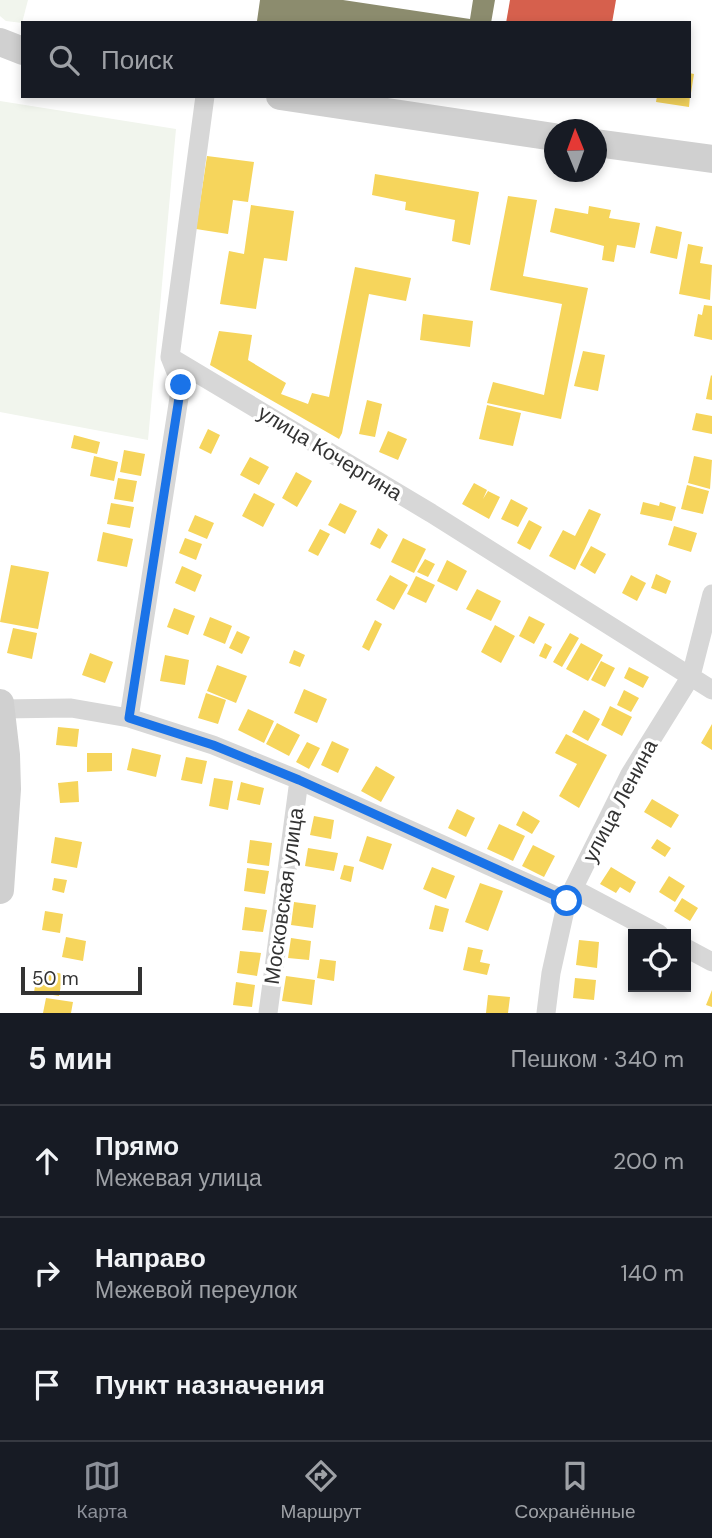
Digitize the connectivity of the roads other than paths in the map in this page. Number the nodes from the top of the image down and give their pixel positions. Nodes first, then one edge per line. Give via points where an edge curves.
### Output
1 (0, 42) edge
2 (21, 50) edge
3 (0, 58) edge
4 (21, 60) edge
5 (205, 98) edge
6 (292, 98) edge
7 (544, 135) edge
8 (607, 144) edge
9 (712, 159) edge
10 (170, 357) junction
11 (712, 594) edge
12 (691, 676) junction
13 (712, 690) edge
14 (1, 706) edge
15 (129, 718) junction
16 (299, 780) junction
17 (2, 833) edge
18 (0, 890) edge
19 (570, 895) junction
20 (648, 929) edge
21 (691, 951) edge
22 (712, 962) edge
23 (268, 1013) edge
24 (546, 1013) edge

1 - 2 main road
3 - 4 main road
5 - 10 street
6 - 7 main road
8 - 9 main road
10 - 12 street, улица Кочергина
10 - 15 street via 181,385
11 - 12 street, улица Ленина
12 - 13 street, улица Кочергина
12 - 19 street, улица Ленина via 630,774
14 - 15 street via 71,708
14 - 17 main road via 7,789
15 - 16 street
16 - 19 street
16 - 23 street, Московская улица
17 - 18 main road
19 - 20 street
19 - 24 street, улица Ленина
21 - 22 street

